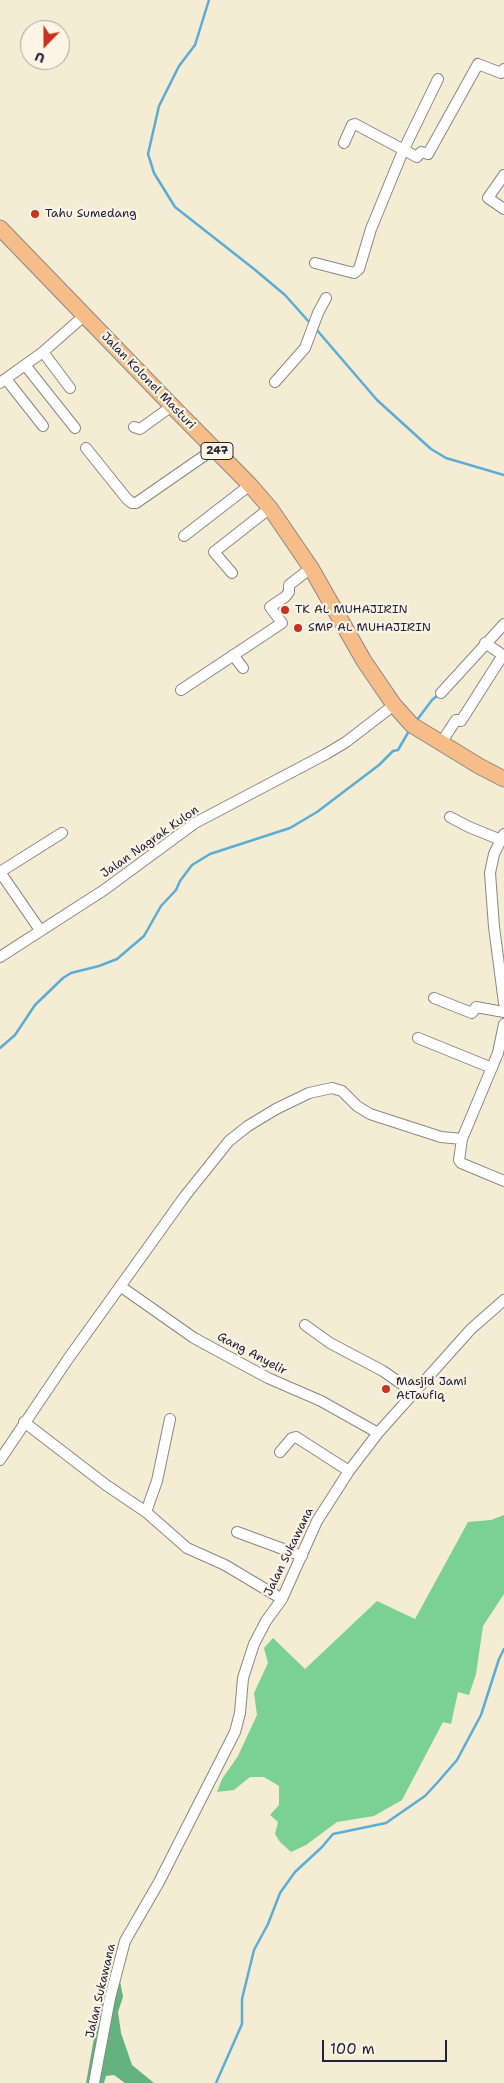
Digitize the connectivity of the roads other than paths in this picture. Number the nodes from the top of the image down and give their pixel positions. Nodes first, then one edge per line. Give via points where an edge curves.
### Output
1 (504, 69) edge
2 (438, 78) dead end
3 (344, 143) dead end
4 (403, 151) junction
5 (504, 175) edge
6 (504, 209) edge
7 (0, 228) edge
8 (315, 263) dead end
9 (326, 298) dead end
10 (85, 315) junction
11 (42, 352) junction
12 (25, 365) junction
13 (3, 381) edge
14 (275, 382) dead end
15 (70, 388) dead end
16 (172, 406) junction
17 (43, 426) dead end
18 (134, 427) dead end
19 (75, 428) dead end
20 (86, 448) dead end
21 (214, 449) junction
22 (250, 484) junction
23 (270, 508) junction
24 (184, 536) dead end
25 (311, 568) junction
26 (232, 573) dead end
27 (504, 624) edge
28 (485, 644) junction
29 (233, 655) junction
30 (243, 668) dead end
31 (181, 690) dead end
32 (441, 693) dead end
33 (394, 706) junction
34 (441, 743) junction
35 (504, 779) edge
36 (450, 817) dead end
37 (62, 834) dead end
38 (503, 837) edge
39 (0, 872) edge
40 (40, 930) junction
41 (0, 957) edge
42 (434, 998) dead end
43 (504, 1003) edge
44 (504, 1012) edge
45 (504, 1024) edge
46 (418, 1038) dead end
47 (492, 1068) junction
48 (462, 1139) junction
49 (504, 1180) edge
50 (120, 1286) junction
51 (504, 1300) edge
52 (305, 1325) dead end
53 (413, 1392) junction
54 (170, 1419) dead end
55 (24, 1422) junction
56 (378, 1433) junction
57 (280, 1452) dead end
58 (0, 1460) edge
59 (349, 1471) junction
60 (146, 1512) junction
61 (237, 1532) dead end
62 (302, 1556) junction
63 (282, 1598) junction
64 (94, 2083) edge

1 - 4 street via 501,73 478,64 428,154 421,152 417,157
2 - 4 street
3 - 4 street via 355,124
4 - 8 street via 357,272
5 - 6 street via 488,198
7 - 10 main road, Jalan Kolonel Masturi / 247
9 - 14 street via 305,348
10 - 11 street
10 - 16 main road, Jalan Kolonel Masturi / 247
11 - 12 street
11 - 15 street
12 - 13 street
12 - 19 street
13 - 17 street
16 - 18 street via 140,429
16 - 21 main road, Jalan Kolonel Masturi / 247
20 - 21 street via 132,503
21 - 22 main road, Jalan Kolonel Masturi / 247
22 - 23 main road, Jalan Kolonel Masturi / 247
22 - 24 street
23 - 25 main road, Jalan Kolonel Masturi / 247
23 - 26 street via 214,552
25 - 29 street via 289,585 285,597 270,607 282,623
25 - 33 main road, Jalan Kolonel Masturi / 247 via 364,661
27 - 28 street
28 - 32 street
28 - 34 street via 503,655 461,721 456,720
29 - 30 street
29 - 31 street
33 - 34 main road, Jalan Kolonel Masturi / 247 via 412,725
33 - 40 street, Jalan Nagrak Kulon via 340,746 195,824 104,890
34 - 35 main road, Jalan Kolonel Masturi / 247
36 - 38 street via 469,827
37 - 39 street
38 - 43 street via 494,854 490,873
39 - 40 street
40 - 41 street, Jalan Nagrak Kulon
42 - 44 street via 472,1013 476,1007
45 - 47 street
46 - 47 street
47 - 48 street
48 - 49 street via 460,1162
48 - 50 street via 441,1137 366,1112 338,1089 326,1088 309,1093 276,1109 229,1141
50 - 55 street
50 - 56 street, Gang Anyelir via 194,1338
51 - 53 street, Jalan Sukawana via 471,1329
52 - 53 street
53 - 56 street, Jalan Sukawana
54 - 60 street via 157,1481
55 - 58 street
55 - 60 street
56 - 59 street, Jalan Sukawana
57 - 59 street via 296,1437
59 - 62 street, Jalan Sukawana via 317,1521
60 - 63 street via 187,1548 225,1565
61 - 62 street
62 - 63 street, Jalan Sukawana
63 - 64 street, Jalan Sukawana via 254,1644 243,1678 235,1732 159,1882 125,1941

